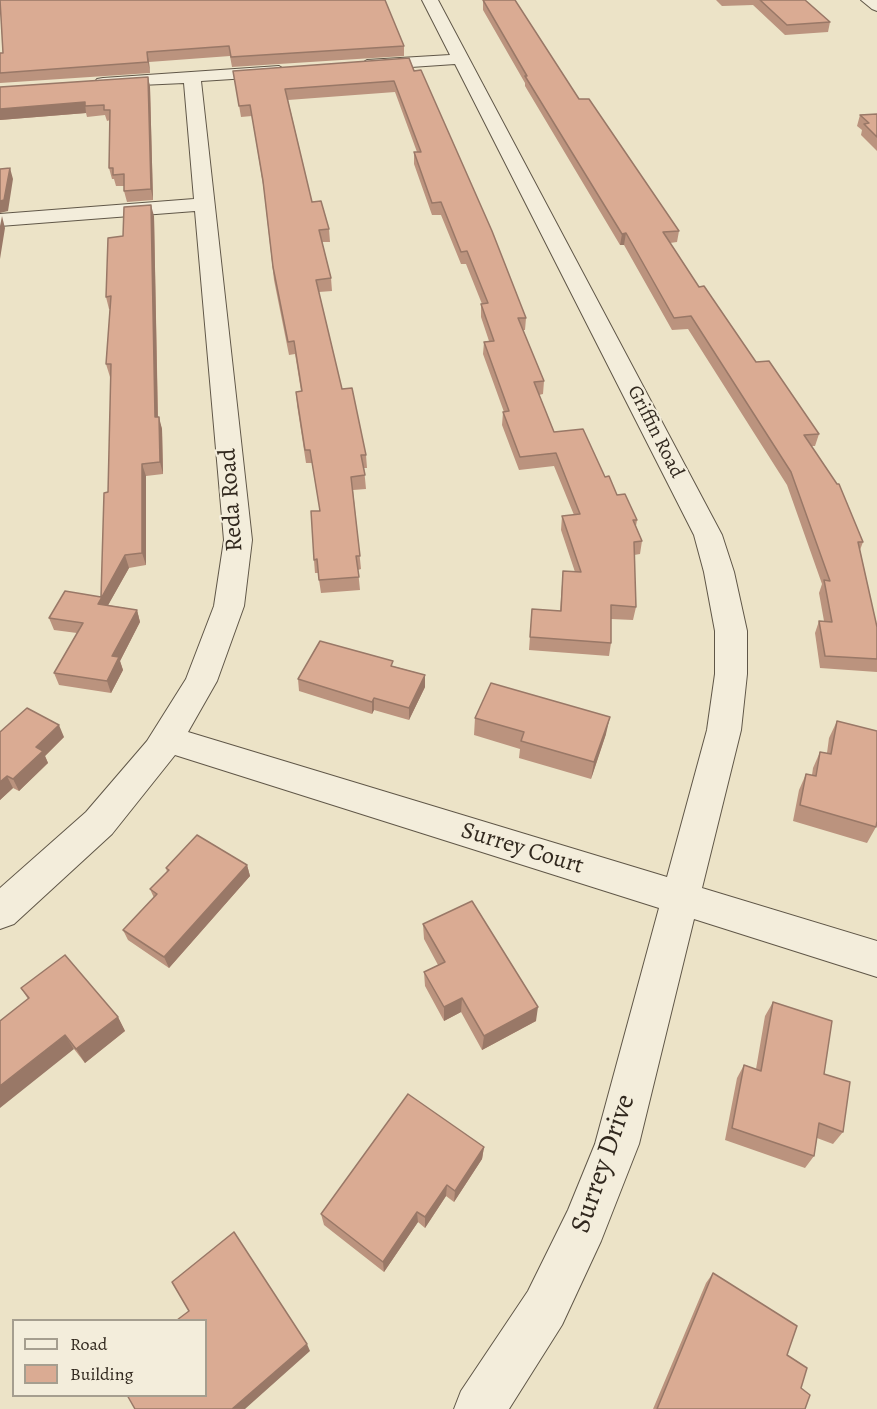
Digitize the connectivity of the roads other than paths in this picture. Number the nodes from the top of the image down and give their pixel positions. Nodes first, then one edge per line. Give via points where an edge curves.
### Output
1 (430, 0) edge
2 (869, 0) edge
3 (877, 6) edge
4 (460, 59) junction
5 (356, 66) edge
6 (297, 70) edge
7 (192, 77) junction
8 (90, 84) edge
9 (205, 204) junction
10 (0, 220) edge
11 (167, 739) junction
12 (679, 898) junction
13 (0, 912) edge
14 (877, 959) edge
15 (479, 1409) edge

1 - 4 street, Griffin Road
2 - 3 street
4 - 5 street
4 - 12 street, Griffin Road via 714,553 728,611 731,674 724,730
6 - 7 street
7 - 8 street
7 - 9 street, Reda Road
9 - 10 street
9 - 11 street, Reda Road via 238,540 223,627 201,681
11 - 12 street, Surrey Court
11 - 13 street, Reda Road via 110,811
12 - 14 street, Surrey Court
12 - 15 street, Surrey Drive via 603,1184 545,1308

